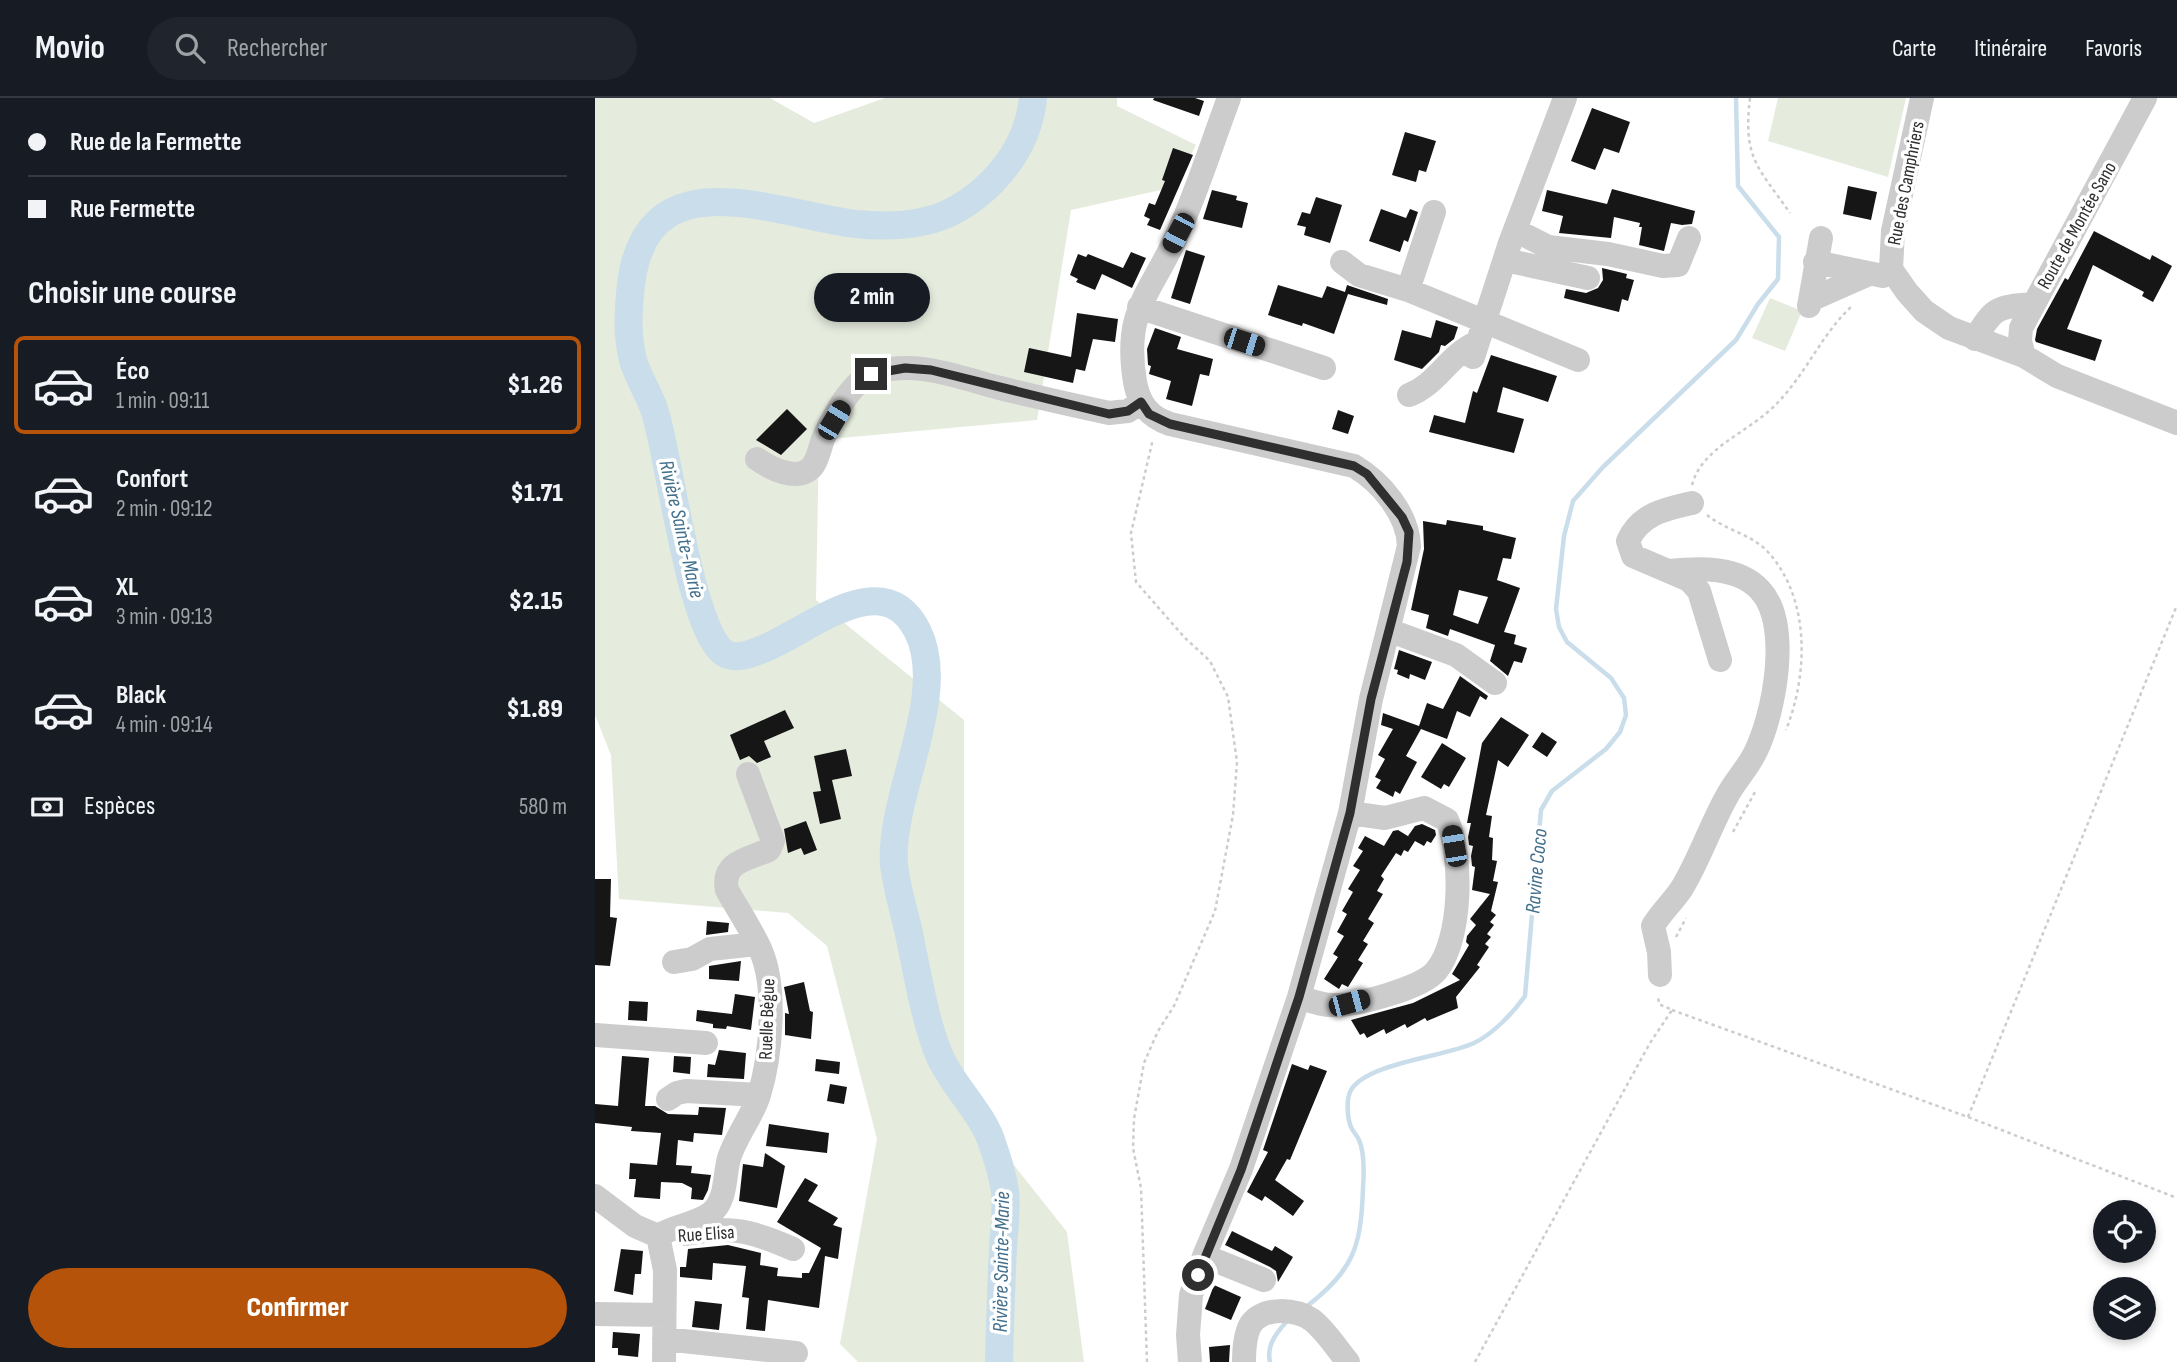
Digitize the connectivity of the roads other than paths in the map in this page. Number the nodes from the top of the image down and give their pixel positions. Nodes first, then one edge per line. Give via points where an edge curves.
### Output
1 (1229, 98) edge
2 (1565, 98) edge
3 (1922, 98) edge
4 (2145, 98) edge
5 (1434, 212) dead end
6 (1515, 230) junction
7 (1689, 238) dead end
8 (1821, 238) dead end
9 (1505, 260) junction
10 (1342, 262) dead end
11 (1815, 262) junction
12 (1881, 273) junction
13 (1588, 278) dead end
14 (1408, 290) junction
15 (2033, 304) junction
16 (1139, 307) junction
17 (1975, 339) junction
18 (1479, 340) junction
19 (2024, 356) junction
20 (1578, 360) dead end
21 (1324, 368) dead end
22 (1409, 395) dead end
23 (1149, 411) junction
24 (2177, 423) edge
25 (757, 459) dead end
26 (1692, 503) road end
27 (1670, 572) junction
28 (1388, 630) junction
29 (1720, 660) dead end
30 (1495, 683) dead end
31 (748, 774) dead end
32 (1350, 813) junction
33 (757, 944) junction
34 (674, 961) dead end
35 (1660, 975) road end
36 (1299, 997) junction
37 (595, 1035) edge
38 (706, 1043) dead end
39 (759, 1095) junction
40 (668, 1099) dead end
41 (595, 1196) edge
42 (658, 1236) junction
43 (793, 1248) dead end
44 (1204, 1256) junction
45 (1264, 1280) dead end
46 (595, 1314) edge
47 (664, 1339) edge
48 (796, 1353) dead end
49 (1190, 1362) edge
50 (1244, 1362) edge
51 (1348, 1362) edge

1 - 16 street via 1178,233
2 - 6 street
3 - 12 street, Rue des Camphriers
4 - 15 street, Route de Montée Sano
5 - 14 street
6 - 7 street via 1548,247 1663,266 1678,265
6 - 9 street
8 - 11 street
9 - 13 street
9 - 18 street
10 - 14 street via 1359,275
11 - 12 street
11 - 12 street via 1810,303
12 - 17 street via 1949,328
14 - 18 street
15 - 17 street via 1995,311
15 - 19 street, Route de Montée Sano via 2021,328
16 - 21 street
16 - 23 street via 1130,352
17 - 19 street
18 - 20 street
18 - 22 street via 1457,354 1430,383
19 - 24 street via 2057,376
23 - 25 street via 1109,414 931,370 887,369 855,386 812,467 793,474
23 - 28 street via 1337,461 1367,474 1409,532 1407,562
26 - 27 street via 1647,517 1634,527 1628,541 1633,556
27 - 29 street via 1689,580 1699,591
27 - 35 street via 1717,571 1737,575 1759,589 1771,606 1777,652 1775,687 1755,754 1727,795 1681,889 1653,926
28 - 30 street via 1456,655
28 - 32 street
31 - 33 street, Ruelle Bègue via 773,841 769,850 734,865 725,880
32 - 36 street
32 - 36 street via 1385,818 1424,808 1447,820 1457,864 1448,944 1435,973 1412,986 1336,1005
33 - 34 street via 710,949 692,959
33 - 39 street, Ruelle Bègue via 770,991
36 - 44 street via 1241,1170
37 - 38 street
39 - 40 street via 686,1091
39 - 42 street, Ruelle Bègue via 730,1157 720,1203 698,1221 673,1226
41 - 42 street, Rue Elisa via 635,1226
42 - 43 street, Rue Elisa via 728,1228
42 - 47 street, Rue Elisa via 666,1269
44 - 45 street
44 - 49 street via 1191,1295
46 - 47 street
47 - 48 street
50 - 51 street via 1251,1325 1275,1311 1314,1322

